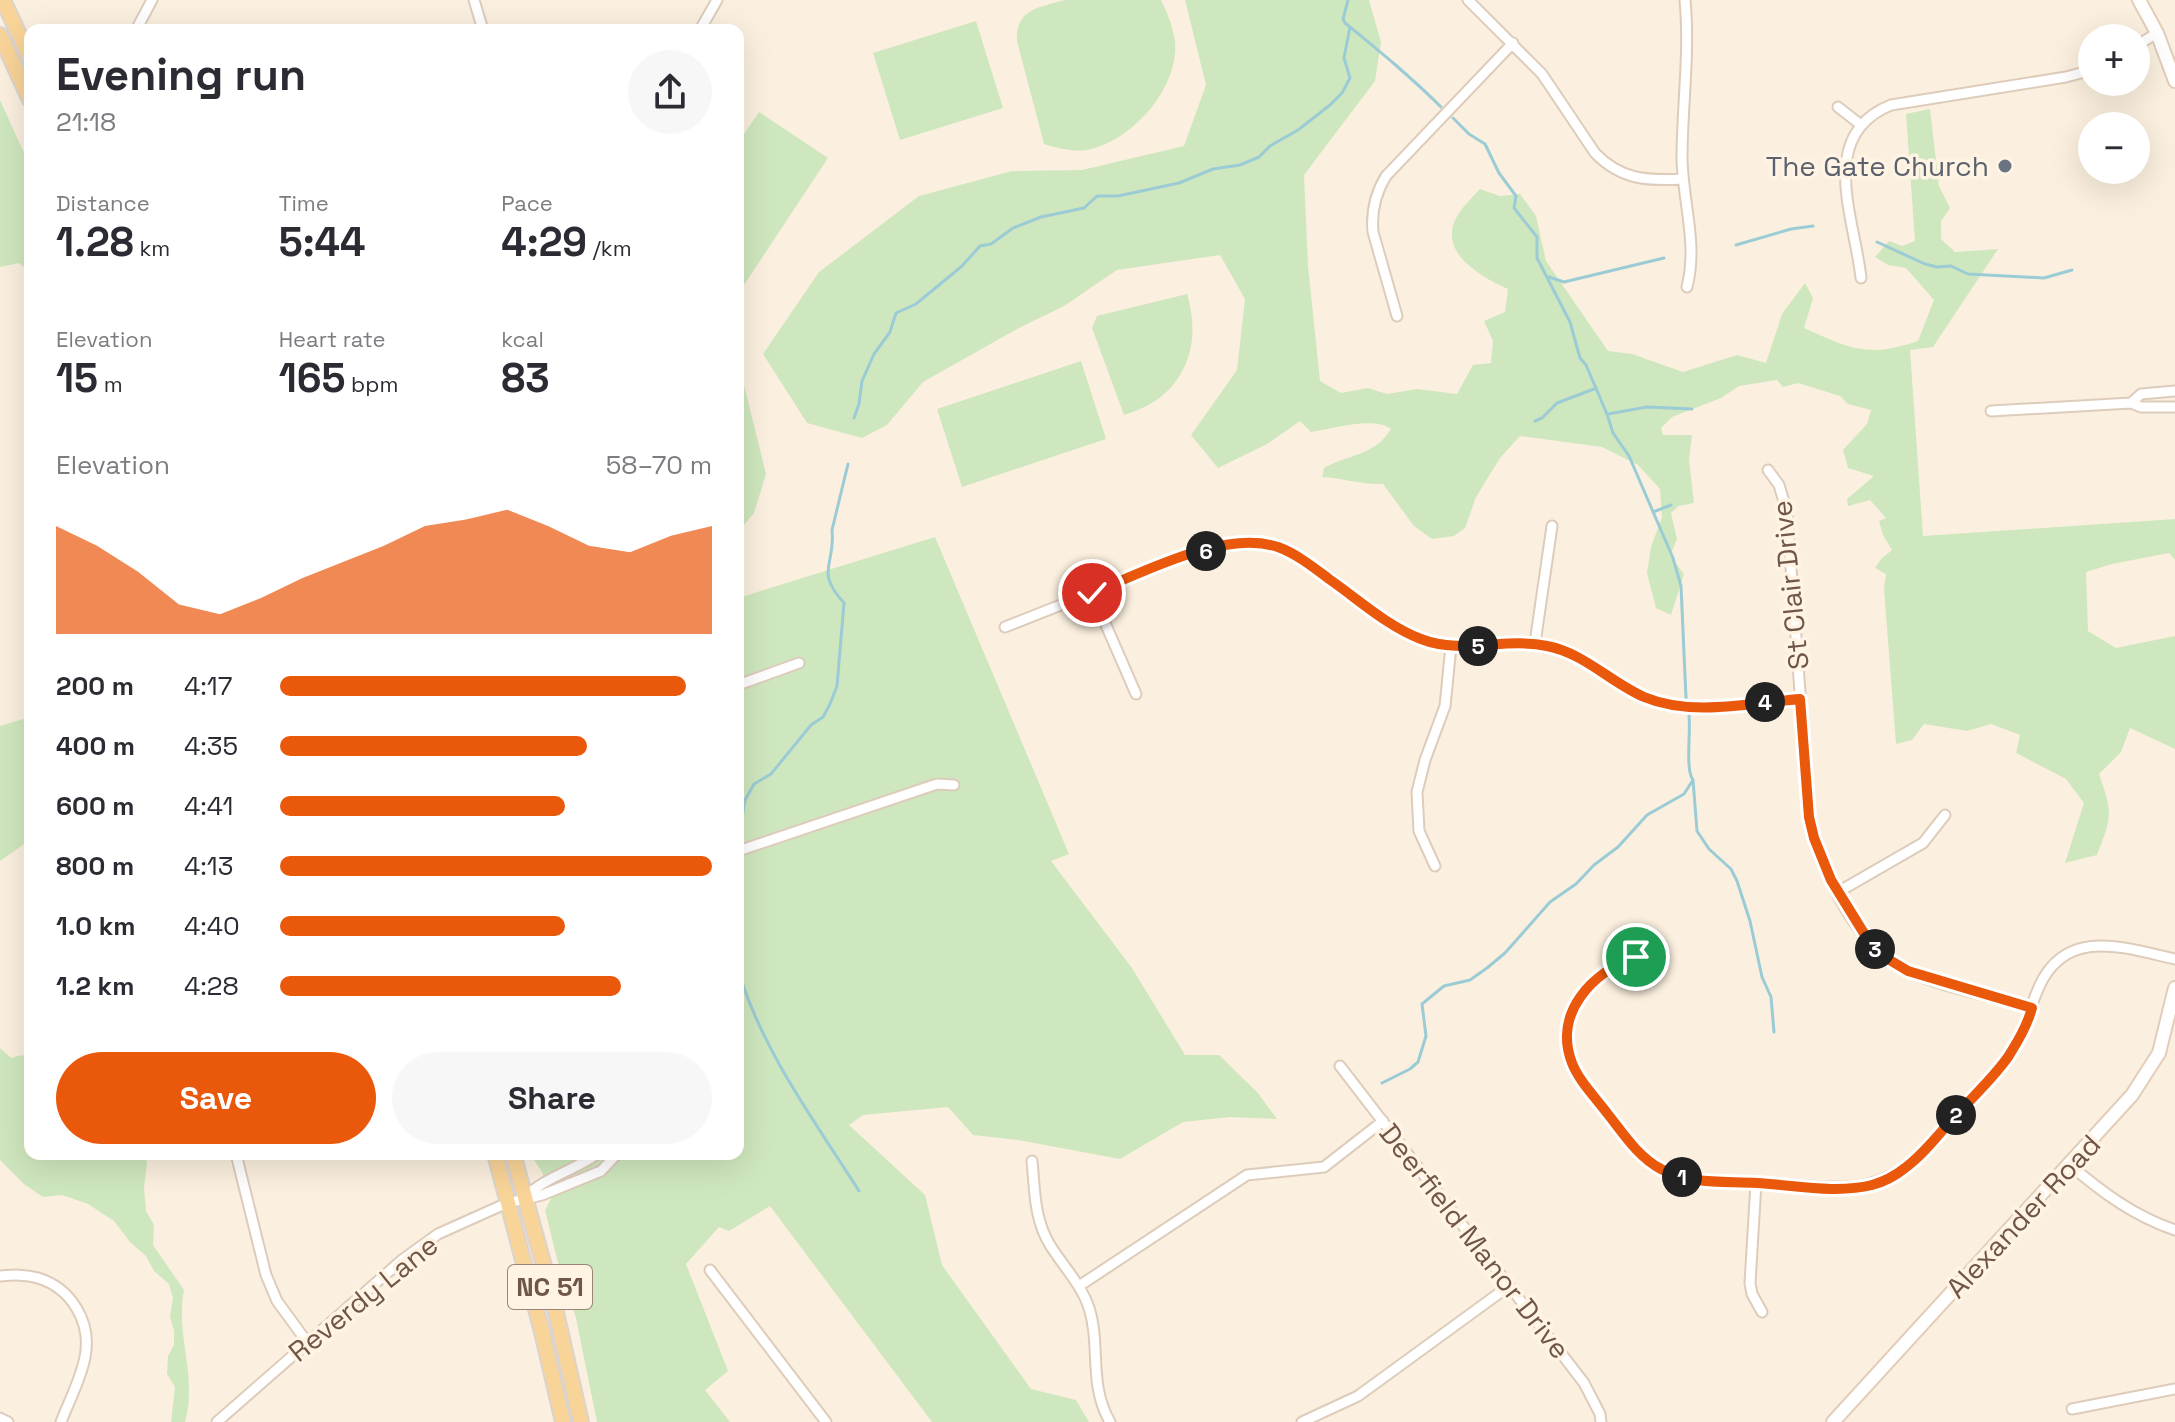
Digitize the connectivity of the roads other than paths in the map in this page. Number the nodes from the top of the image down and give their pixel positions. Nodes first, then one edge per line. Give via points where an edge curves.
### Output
1 (3, 0) edge
2 (152, 0) edge
3 (474, 0) edge
4 (717, 0) edge
5 (1468, 0) edge
6 (1685, 0) edge
7 (2139, 0) edge
8 (139, 24) edge
9 (481, 24) edge
10 (703, 24) edge
11 (2157, 33) junction
12 (0, 35) edge
13 (2150, 37) edge
14 (1513, 43) junction
15 (24, 45) edge
16 (2078, 74) edge
17 (2175, 81) edge
18 (24, 87) edge
19 (1838, 107) dead end
20 (1861, 125) junction
21 (1683, 179) junction
22 (1861, 278) dead end
23 (1687, 287) dead end
24 (1397, 316) dead end
25 (2175, 391) edge
26 (2131, 403) junction
27 (2175, 407) edge
28 (1991, 411) dead end
29 (1768, 470) dead end
30 (1552, 526) dead end
31 (1092, 593) junction
32 (1005, 627) dead end
33 (1535, 643) junction
34 (1451, 646) junction
35 (799, 663) dead end
36 (744, 683) edge
37 (1136, 694) dead end
38 (1800, 699) junction
39 (954, 785) dead end
40 (1945, 815) dead end
41 (744, 849) edge
42 (1435, 866) dead end
43 (1838, 892) junction
44 (1644, 955) dead end
45 (2175, 959) edge
46 (2175, 988) edge
47 (2032, 1008) junction
48 (2169, 1042) edge
49 (1340, 1066) dead end
50 (1383, 1121) junction
51 (237, 1160) edge
52 (496, 1160) edge
53 (514, 1160) edge
54 (589, 1160) edge
55 (611, 1160) edge
56 (1032, 1161) dead end
57 (2070, 1165) junction
58 (1756, 1183) junction
59 (524, 1198) junction
60 (507, 1203) junction
61 (2175, 1230) edge
62 (710, 1270) dead end
63 (0, 1276) edge
64 (1079, 1286) junction
65 (1509, 1286) junction
66 (1762, 1312) dead end
67 (307, 1342) junction
68 (2175, 1389) edge
69 (2072, 1409) dead end
70 (0, 1418) edge
71 (822, 1421) edge
72 (8, 1422) edge
73 (61, 1422) edge
74 (217, 1422) edge
75 (563, 1422) edge
76 (581, 1422) edge
77 (1110, 1422) edge
78 (1302, 1422) edge
79 (1601, 1422) edge
80 (1833, 1422) edge

1 - 15 main road
2 - 8 street
3 - 9 street
4 - 10 street
5 - 14 street
6 - 21 street
7 - 11 street
11 - 13 street
11 - 17 street
12 - 18 main road
14 - 21 street via 1542,74 1605,164 1633,178
14 - 24 street via 1386,176 1376,196 1373,232
16 - 20 street via 1891,105
19 - 20 street
20 - 22 street via 1844,167
21 - 23 street via 1692,247
25 - 26 street via 2141,394
26 - 27 street
26 - 28 street
29 - 38 street, St Clair Drive via 1787,512
30 - 33 street
31 - 32 street
31 - 34 street via 1209,549 1234,543 1271,545 1301,559 1402,630
31 - 37 street
33 - 34 street
33 - 38 street via 1570,653 1641,696 1678,706
34 - 42 street via 1445,706 1417,792 1419,831
35 - 36 street
38 - 43 street, St Clair Drive via 1809,817
39 - 41 street via 937,784
40 - 43 street via 1923,843
43 - 47 street, St Clair Drive via 1870,943 1899,966
44 - 58 street via 1615,965 1578,999 1567,1032 1573,1066 1629,1141 1653,1164 1687,1179
45 - 47 street via 2114,945 2075,950 2048,972
46 - 48 street, Alexander Road
47 - 58 street via 2000,1068 1897,1173 1858,1187
48 - 57 street, Alexander Road via 2146,1078
49 - 50 street, Deerfield Manor Drive
50 - 64 street via 1324,1167 1247,1175
50 - 65 street, Deerfield Manor Drive
51 - 67 street via 266,1275 277,1301
52 - 60 main road, NC 51
53 - 59 main road, NC 51
54 - 59 street, Reverdy Lane via 537,1185
55 - 59 street, Reverdy Lane via 601,1171
56 - 64 street via 1036,1215 1048,1243
57 - 61 street via 2115,1202
57 - 80 street, Alexander Road
58 - 66 street via 1750,1283
59 - 60 street, Reverdy Lane
59 - 76 main road, NC 51
60 - 67 street, Reverdy Lane via 438,1234
60 - 75 main road, NC 51
62 - 71 street
63 - 73 street via 30,1276 50,1283 67,1295 83,1321 85,1360
64 - 77 street via 1089,1309 1102,1408
65 - 78 street via 1358,1396
65 - 79 street, Deerfield Manor Drive via 1584,1383
67 - 74 street, Reverdy Lane
68 - 69 street
70 - 72 street

